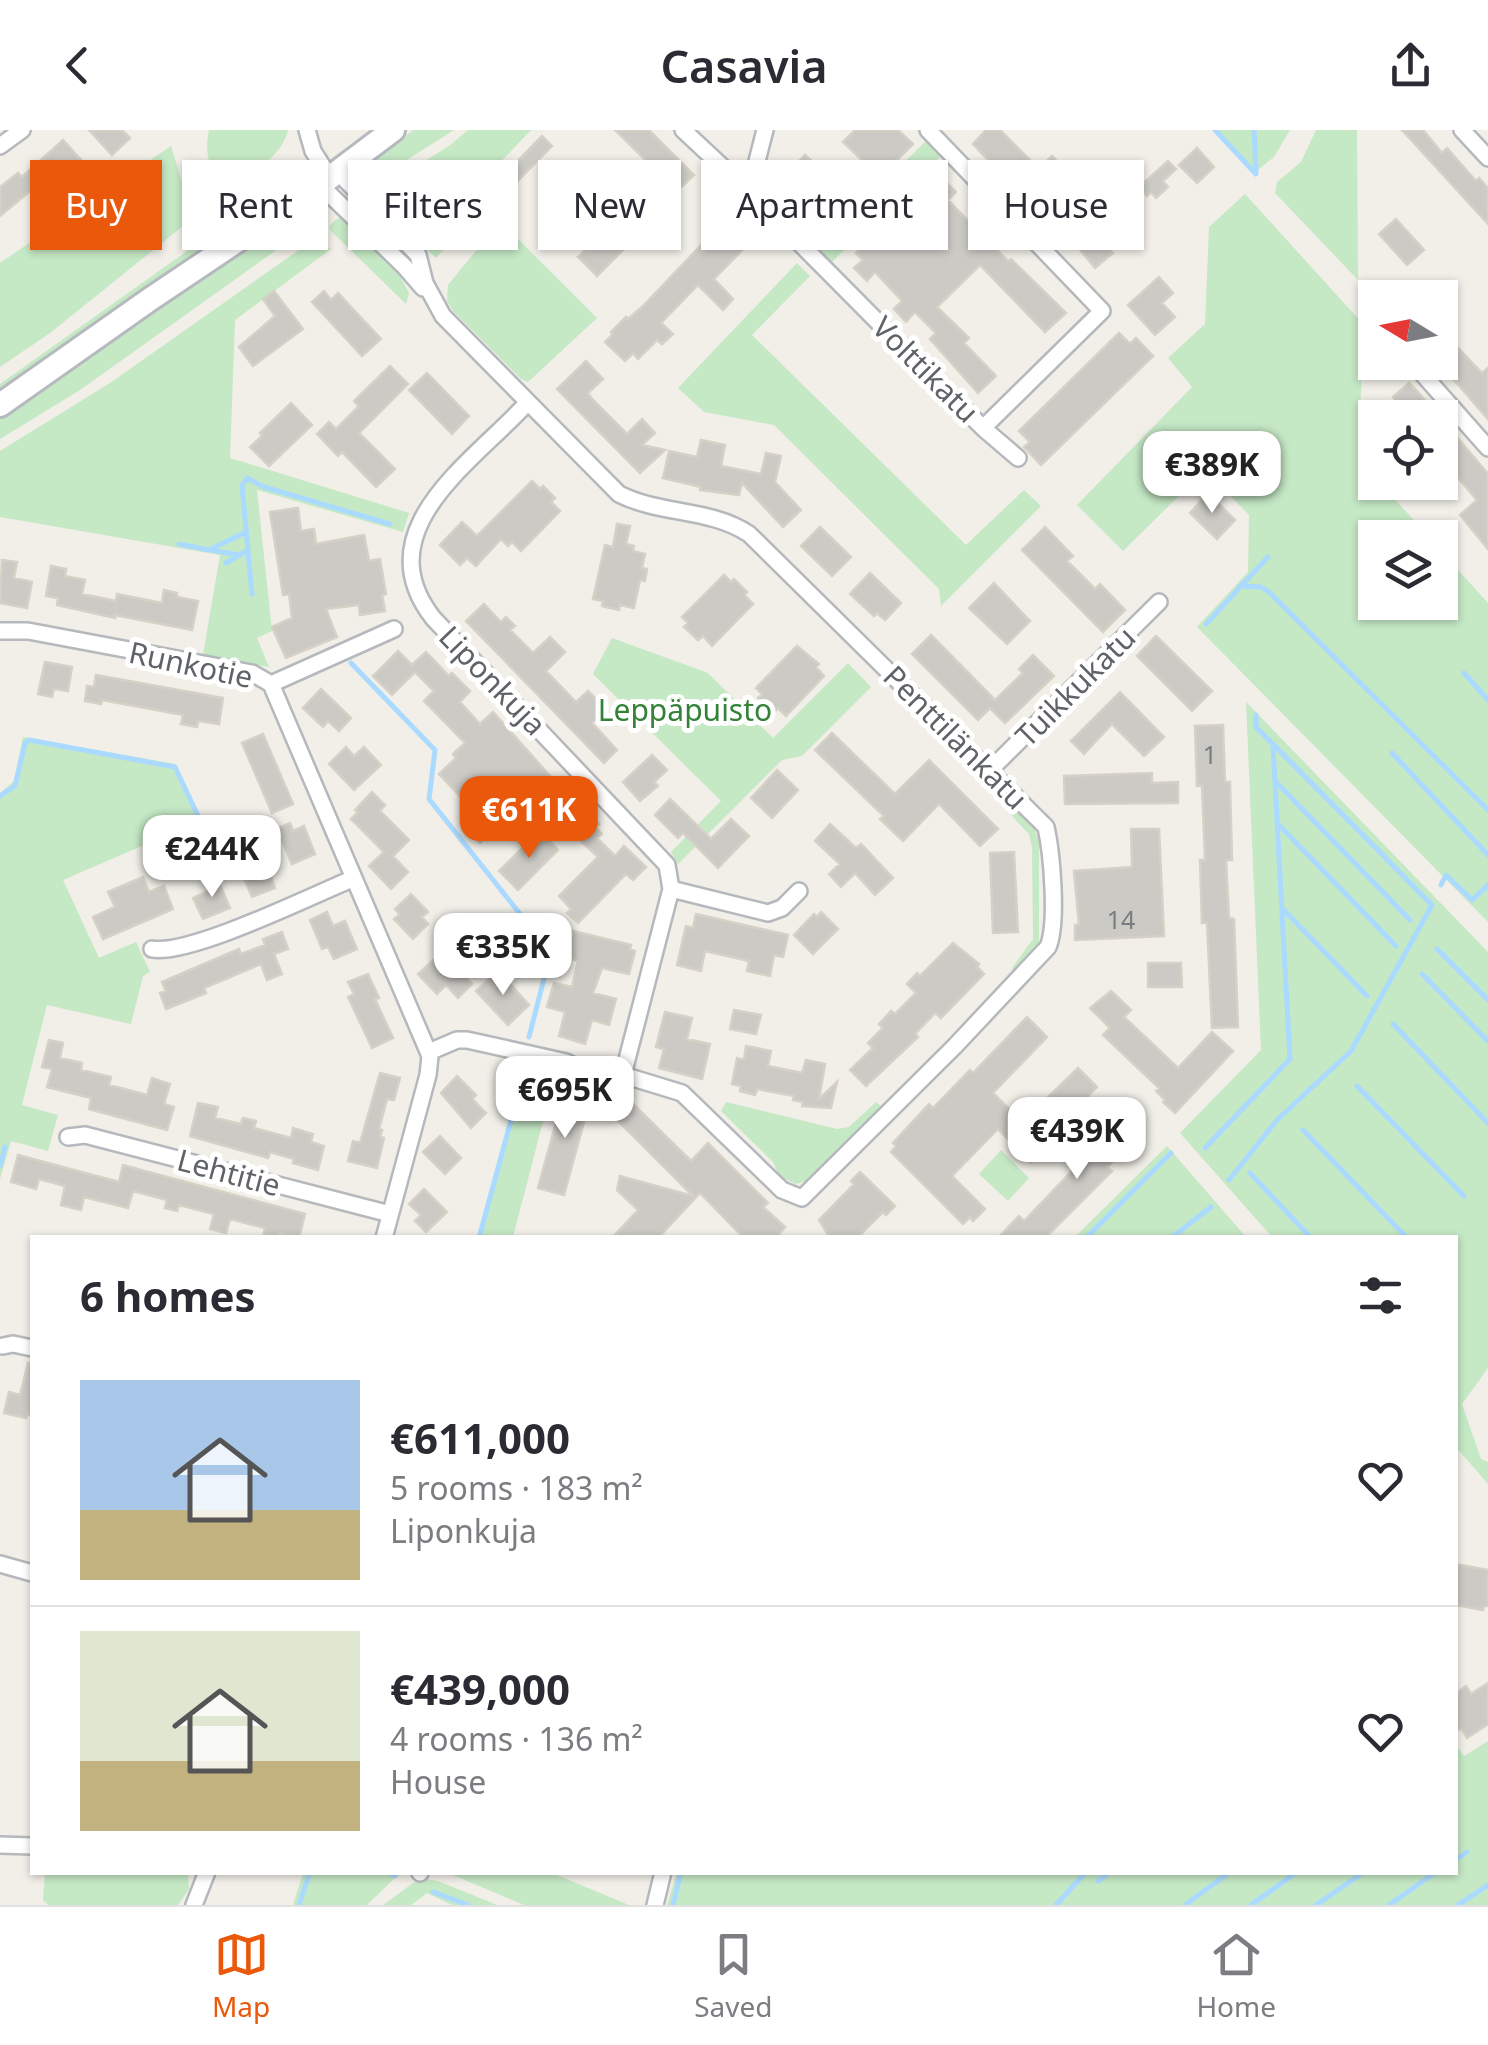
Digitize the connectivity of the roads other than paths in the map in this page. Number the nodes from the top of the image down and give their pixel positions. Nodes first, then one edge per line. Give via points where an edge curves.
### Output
1 (22, 130) edge
2 (307, 130) edge
3 (393, 130) edge
4 (683, 130) edge
5 (765, 130) edge
6 (928, 130) edge
7 (1462, 130) edge
8 (0, 146) edge
9 (1488, 158) edge
10 (716, 160) edge
11 (757, 160) edge
12 (329, 178) junction
13 (807, 250) edge
14 (1428, 380) edge
15 (528, 402) junction
16 (0, 405) edge
17 (983, 428) junction
18 (1488, 448) edge
19 (1018, 458) dead end
20 (1159, 602) dead end
21 (394, 629) dead end
22 (0, 631) edge
23 (271, 684) junction
24 (990, 770) junction
25 (352, 879) junction
26 (671, 889) junction
27 (800, 891) dead end
28 (152, 948) dead end
29 (428, 1052) junction
30 (582, 1070) dead end
31 (68, 1137) dead end
32 (390, 1214) junction
33 (385, 1235) edge
34 (4, 1346) dead end
35 (30, 1348) edge
36 (0, 1564) edge
37 (30, 1572) edge
38 (0, 1846) edge
39 (30, 1846) edge
40 (206, 1875) edge
41 (662, 1875) edge
42 (194, 1905) edge
43 (654, 1905) edge

1 - 8 street
2 - 12 street, Penttilänkatu
3 - 12 street
4 - 10 street, Volttikatu
5 - 11 street
6 - 17 street, Volttikatu via 1102,311
7 - 9 street
12 - 15 street, Penttilänkatu via 427,288 455,330
12 - 16 street
13 - 17 street, Volttikatu
14 - 18 street
15 - 24 street, Penttilänkatu via 620,494 726,520 749,534
15 - 26 street, Liponkuja via 427,506 412,548 417,588 433,618 661,856
17 - 19 street
20 - 24 street, Tuikkukatu
21 - 23 street
22 - 23 street, Runkotie via 252,673
23 - 25 street, Runkotie
24 - 26 street, Penttilänkatu via 1046,827 1050,942 798,1198 682,1093 623,1075
25 - 28 street via 196,944
25 - 29 street, Runkotie
26 - 27 street via 768,912
29 - 30 street via 472,1040
29 - 32 street via 428,1075
31 - 32 street, Lehtitie via 85,1134
32 - 33 street
34 - 35 street
36 - 37 street
38 - 39 street
40 - 42 street
41 - 43 street

